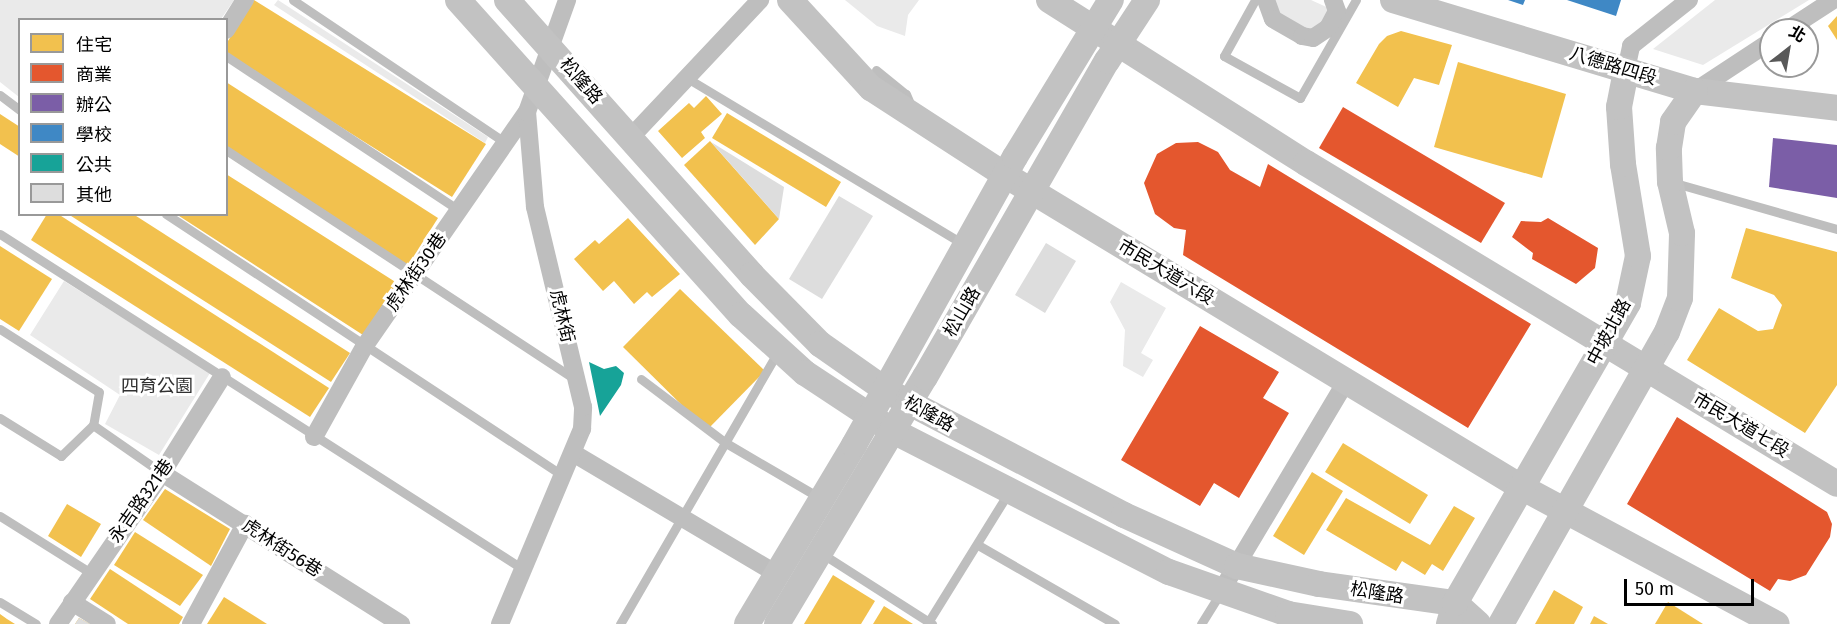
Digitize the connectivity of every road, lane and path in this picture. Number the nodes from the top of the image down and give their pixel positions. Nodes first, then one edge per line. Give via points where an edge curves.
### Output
1 (245, 0) edge
2 (293, 0) edge
3 (458, 0) edge
4 (507, 0) edge
5 (567, 0) edge
6 (760, 0) edge
7 (790, 0) edge
8 (1049, 0) edge
9 (1111, 0) edge
10 (1147, 0) edge
11 (1255, 0) edge
12 (1266, 0) edge
13 (1333, 0) edge
14 (1356, 0) edge
15 (1388, 0) edge
16 (1394, 0) edge
17 (1689, 0) edge
18 (1833, 0) edge
19 (1805, 18) edge
20 (228, 27) edge
21 (1095, 27) junction
22 (1119, 44) junction
23 (552, 49) junction
24 (1759, 49) edge
25 (228, 57) edge
26 (876, 70) dead end
27 (1626, 70) junction
28 (687, 78) junction
29 (537, 86) junction
30 (1695, 91) junction
31 (0, 95) edge
32 (18, 108) edge
33 (1837, 108) edge
34 (527, 112) junction
35 (915, 116) junction
36 (630, 138) junction
37 (506, 143) junction
38 (228, 151) edge
39 (1005, 175) junction
40 (1670, 182) junction
41 (1032, 191) junction
42 (459, 210) junction
43 (169, 216) edge
44 (1837, 229) edge
45 (0, 234) edge
46 (965, 245) junction
47 (414, 275) junction
48 (0, 329) edge
49 (1605, 342) junction
50 (364, 347) junction
51 (779, 349) junction
52 (1644, 366) junction
53 (222, 377) junction
54 (641, 379) dead end
55 (578, 382) junction
56 (1346, 382) junction
57 (885, 389) junction
58 (908, 403) junction
59 (0, 418) edge
60 (880, 423) junction
61 (93, 424) junction
62 (314, 437) junction
63 (726, 443) junction
64 (573, 453) junction
65 (162, 473) junction
66 (563, 476) junction
67 (1837, 484) edge
68 (1521, 487) junction
69 (1009, 492) junction
70 (822, 499) junction
71 (1566, 513) junction
72 (0, 516) edge
73 (684, 516) junction
74 (245, 524) junction
75 (978, 545) junction
76 (819, 552) junction
77 (1237, 566) junction
78 (523, 569) junction
79 (91, 573) junction
80 (777, 574) junction
81 (1220, 593) junction
82 (0, 602) edge
83 (72, 602) junction
84 (1452, 614) edge
85 (1300, 620) edge
86 (929, 623) edge
87 (36, 624) edge
88 (58, 624) edge
89 (107, 624) edge
90 (190, 624) edge
91 (400, 624) edge
92 (500, 624) edge
93 (620, 624) edge
94 (747, 624) edge
95 (777, 624) edge
96 (1115, 624) edge
97 (1201, 624) edge
98 (1350, 624) edge
99 (1478, 624) edge
100 (1500, 624) edge
101 (1773, 624) edge

1 - 20 street
2 - 37 lane
3 - 29 street, 松隆路
4 - 23 street, 松隆路
5 - 23 street, 虎林街
6 - 28 street
7 - 35 street, 市民大道六段 via 871,88
8 - 21 street
9 - 21 street, 松山路
10 - 22 street, 松山路
11 - 14 lane via 1224,56 1300,98
12 - 13 street via 1273,19 1313,38 1328,28 1337,11
15 - 16 street, 八德路四段
16 - 27 street, 八德路四段
17 - 27 street, 中坡北路 via 1631,46
18 - 19 street
21 - 22 street
21 - 39 street, 松山路
22 - 41 street, 松山路
22 - 49 street via 1306,163
23 - 29 street, 虎林街
23 - 36 street, 松隆路
24 - 30 street
25 - 42 lane
26 - 35 lane via 906,94
27 - 30 street, 八德路四段
27 - 49 street, 中坡北路 via 1619,107 1623,164 1638,256 1628,303
28 - 36 street
28 - 46 lane
29 - 34 street, 虎林街
29 - 51 street, 松隆路 via 741,315
30 - 33 street, 八德路四段
30 - 40 street via 1673,122
31 - 32 lane
34 - 37 street, 虎林街30巷
34 - 55 street, 虎林街 via 535,207
35 - 39 street, 市民大道六段
36 - 57 street, 松隆路 via 752,275 820,344
37 - 42 street, 虎林街30巷
38 - 47 lane
39 - 41 street, 市民大道六段
39 - 46 street, 松山路
40 - 44 lane
40 - 52 street via 1682,233 1680,298 1666,332
41 - 56 street, 市民大道六段
41 - 58 street, 松山路
42 - 47 street, 虎林街30巷
43 - 50 lane
45 - 53 lane
46 - 57 street, 松山路
47 - 50 street, 虎林街30巷
47 - 55 lane
48 - 61 lane via 99,392
49 - 52 street
49 - 68 street, 中坡北路
50 - 62 street, 虎林街30巷
50 - 66 lane
51 - 60 street, 松隆路 via 805,373
51 - 63 lane
52 - 67 street, 市民大道七段
52 - 71 street
53 - 62 lane
53 - 65 street, 永吉路321巷
54 - 63 lane
55 - 64 street, 虎林街 via 584,407 582,429
56 - 68 street, 市民大道六段
56 - 77 street
57 - 58 street, 松隆路
57 - 60 street, 松山路
58 - 60 street, 松山路
58 - 77 street, 松隆路 via 1124,515
59 - 61 lane via 61,456
60 - 69 street, 松隆路
60 - 70 street, 松山路
60 - 76 street, 松山路
61 - 65 lane
62 - 78 lane
63 - 70 lane
63 - 73 lane
64 - 66 street, 虎林街
64 - 73 street
65 - 74 street, 虎林街56巷
65 - 79 street, 永吉路321巷
66 - 78 street, 虎林街
68 - 71 street, 市民大道六段
68 - 84 street, 中坡北路
69 - 75 lane
69 - 81 street, 松隆路
70 - 80 street, 松山路
71 - 100 street
71 - 101 street
72 - 79 lane
73 - 80 street
73 - 93 lane
74 - 90 street
74 - 91 street, 虎林街56巷
75 - 86 lane
75 - 96 lane
76 - 86 lane
76 - 95 street, 松山路
77 - 81 street
77 - 84 street, 松隆路
78 - 92 street, 虎林街
79 - 83 street, 永吉路321巷
80 - 94 street, 松山路
81 - 85 street, 松隆路
81 - 97 lane
82 - 87 lane
83 - 88 street, 永吉路321巷
83 - 89 street
84 - 99 street
85 - 98 street, 松隆路

